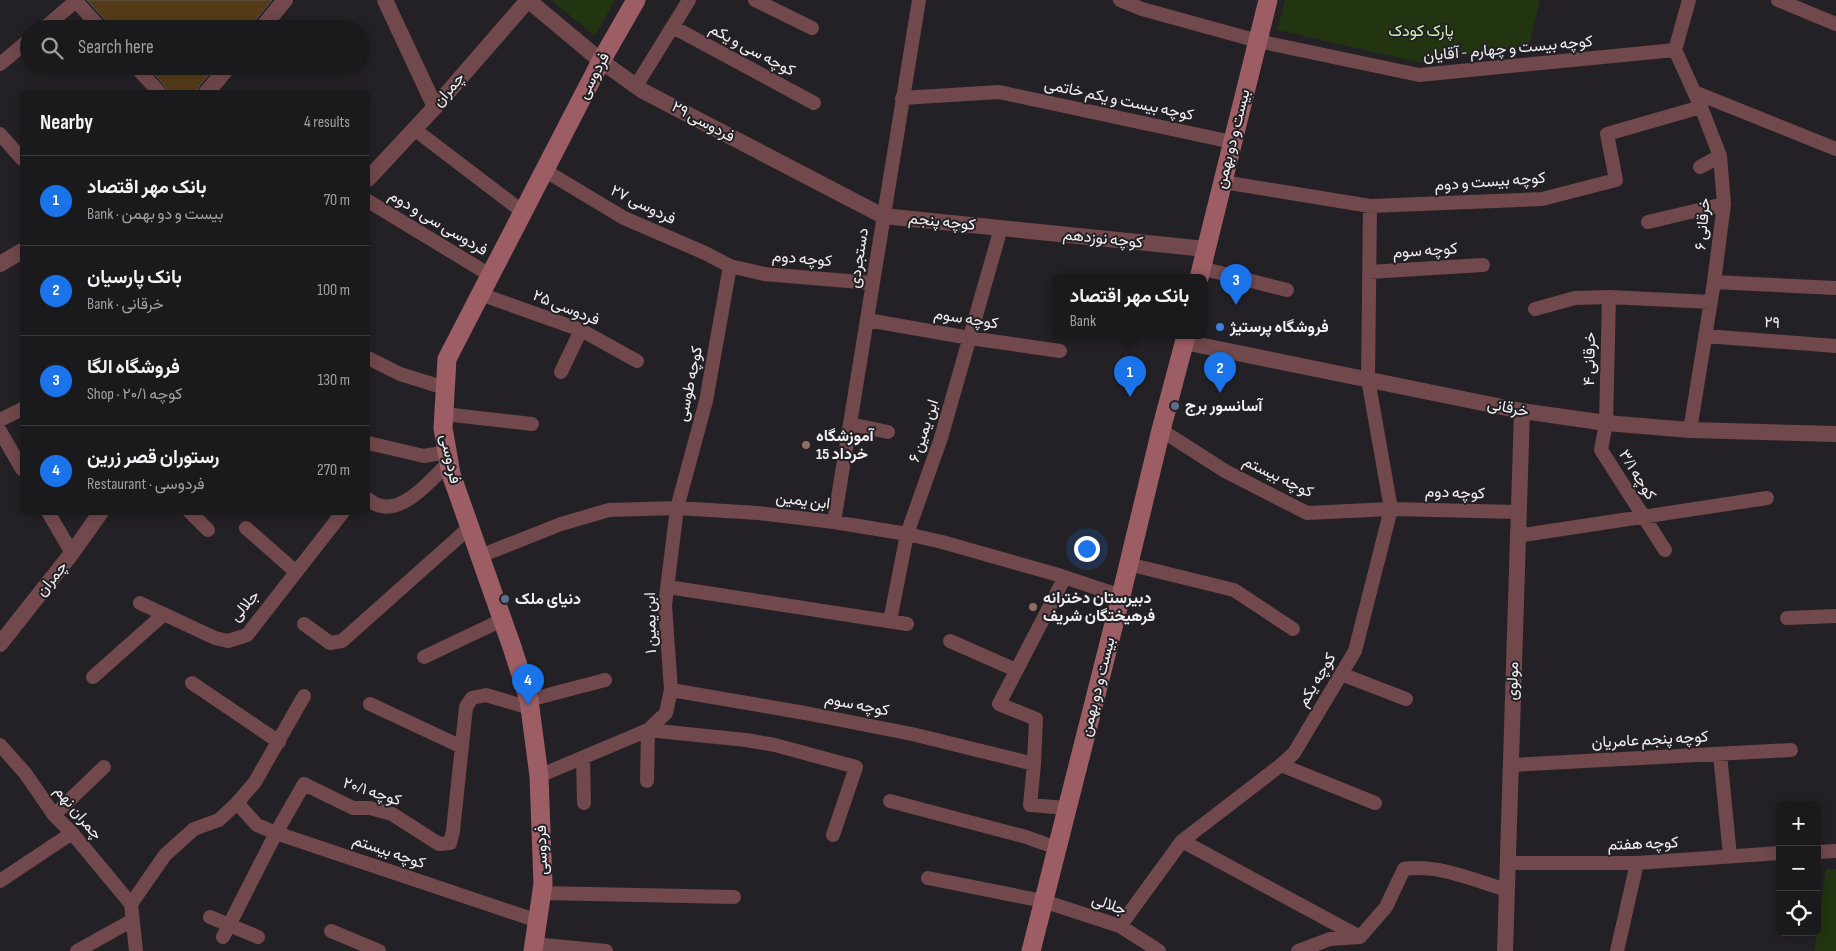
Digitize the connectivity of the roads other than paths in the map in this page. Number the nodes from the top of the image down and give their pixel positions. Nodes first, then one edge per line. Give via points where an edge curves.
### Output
1 (77, 0) edge
2 (285, 0) edge
3 (385, 0) edge
4 (528, 0) edge
5 (636, 0) edge
6 (690, 0) edge
7 (755, 0) edge
8 (919, 0) edge
9 (1120, 0) edge
10 (1268, 0) edge
11 (1689, 0) edge
12 (1778, 0) edge
13 (1143, 4) edge
14 (54, 20) edge
15 (94, 20) edge
16 (268, 20) edge
17 (1836, 24) edge
18 (673, 27) junction
19 (812, 28) dead end
20 (1258, 41) junction
21 (20, 47) edge
22 (1675, 50) junction
23 (601, 61) junction
24 (0, 64) edge
25 (143, 75) edge
26 (221, 75) edge
27 (636, 86) junction
28 (156, 90) edge
29 (209, 90) edge
30 (1694, 92) junction
31 (902, 98) junction
32 (814, 103) dead end
33 (434, 107) junction
34 (1701, 107) junction
35 (414, 129) junction
36 (0, 134) edge
37 (1232, 142) junction
38 (1836, 149) edge
39 (1720, 156) junction
40 (20, 157) edge
41 (1700, 167) dead end
42 (544, 170) junction
43 (370, 176) edge
44 (1222, 182) junction
45 (370, 202) edge
46 (1724, 204) junction
47 (1370, 206) junction
48 (523, 212) junction
49 (883, 216) junction
50 (1648, 222) dead end
51 (1001, 228) junction
52 (1206, 249) junction
53 (20, 252) edge
54 (0, 264) edge
55 (1483, 265) dead end
56 (730, 266) junction
57 (1369, 272) junction
58 (1200, 273) edge
59 (1207, 274) edge
60 (490, 275) junction
61 (1714, 282) junction
62 (872, 283) junction
63 (1836, 288) edge
64 (1287, 290) dead end
65 (480, 294) junction
66 (1609, 297) junction
67 (1711, 302) junction
68 (1535, 308) dead end
69 (867, 320) junction
70 (581, 330) junction
71 (1705, 336) junction
72 (970, 338) junction
73 (1185, 339) edge
74 (1836, 346) edge
75 (1060, 351) dead end
76 (370, 359) edge
77 (637, 360) dead end
78 (561, 372) dead end
79 (1368, 379) junction
80 (445, 388) junction
81 (20, 410) edge
82 (1522, 411) junction
83 (444, 414) junction
84 (0, 420) edge
85 (1606, 423) junction
86 (532, 424) dead end
87 (850, 424) junction
88 (1161, 430) junction
89 (1690, 430) junction
90 (0, 431) edge
91 (888, 432) dead end
92 (1836, 434) edge
93 (370, 443) edge
94 (448, 457) junction
95 (20, 466) edge
96 (1767, 498) dead end
97 (370, 501) edge
98 (678, 508) junction
99 (1391, 509) junction
100 (1518, 512) junction
101 (50, 515) edge
102 (99, 515) edge
103 (193, 515) edge
104 (342, 515) edge
105 (1643, 517) junction
106 (834, 522) junction
107 (470, 527) junction
108 (246, 528) dead end
109 (208, 530) dead end
110 (907, 534) junction
111 (1517, 536) junction
112 (1665, 550) dead end
113 (72, 553) junction
114 (480, 556) junction
115 (1128, 564) junction
116 (296, 572) junction
117 (1064, 577) junction
118 (668, 587) junction
119 (1121, 596) junction
120 (140, 603) dead end
121 (164, 614) junction
122 (1836, 616) edge
123 (1787, 618) dead end
124 (502, 620) junction
125 (890, 621) junction
126 (304, 624) dead end
127 (907, 624) dead end
128 (1293, 629) dead end
129 (950, 641) dead end
130 (0, 644) edge
131 (424, 657) dead end
132 (1016, 670) junction
133 (1341, 674) junction
134 (93, 677) dead end
135 (605, 680) dead end
136 (192, 683) dead end
137 (671, 690) junction
138 (304, 696) dead end
139 (1406, 699) dead end
140 (370, 704) dead end
141 (530, 704) junction
142 (648, 730) junction
143 (279, 742) junction
144 (0, 745) edge
145 (462, 748) junction
146 (1791, 750) dead end
147 (1720, 754) junction
148 (583, 758) junction
149 (1034, 764) junction
150 (1281, 765) junction
151 (1511, 765) junction
152 (104, 767) dead end
153 (539, 776) junction
154 (647, 781) dead end
155 (890, 801) dead end
156 (237, 803) junction
157 (584, 803) dead end
158 (1375, 803) dead end
159 (1067, 808) junction
160 (54, 815) junction
161 (72, 833) junction
162 (276, 833) junction
163 (833, 835) dead end
164 (1182, 841) junction
165 (1057, 848) junction
166 (1776, 853) edge
167 (1730, 856) junction
168 (1507, 863) junction
169 (1637, 863) junction
170 (928, 878) dead end
171 (0, 881) edge
172 (1506, 890) junction
173 (542, 893) junction
174 (734, 897) dead end
175 (1043, 901) junction
176 (131, 904) junction
177 (210, 917) dead end
178 (132, 921) junction
179 (538, 921) junction
180 (1120, 926) junction
181 (226, 931) junction
182 (332, 931) dead end
183 (258, 937) dead end
184 (1360, 937) junction
185 (534, 947) edge
186 (77, 951) edge
187 (136, 951) edge
188 (379, 951) edge
189 (606, 951) edge
190 (1031, 951) edge
191 (1159, 951) edge
192 (1298, 951) edge
193 (1505, 951) edge
194 (1617, 951) edge

1 - 14 street
1 - 15 street
2 - 16 street
3 - 33 street
4 - 23 street, فردوسی ۲۹
4 - 33 street, چمران
5 - 23 main road, فردوسی
6 - 18 street
7 - 19 street
8 - 31 street, دستجردی
9 - 13 street, کوچه بیست و چهارم - آقایان
10 - 20 main road, بیست و دو بهمن
11 - 22 street
12 - 17 street
13 - 20 street, کوچه بیست و چهارم - آقایان
18 - 27 street
18 - 32 street, کوچه سی و یکم
20 - 22 street, کوچه بیست و چهارم - آقایان via 1419,75
20 - 37 main road, بیست و دو بهمن
21 - 24 street
22 - 30 street, خرقانی ۶
23 - 27 street, فردوسی ۲۹
23 - 42 main road, فردوسی
25 - 28 street
26 - 29 street
27 - 49 street, فردوسی ۲۹
30 - 34 street, خرقانی ۶
30 - 38 street
31 - 37 street, کوچه بیست و یکم خاتمی via 999,92
31 - 49 street, دستجردی
33 - 35 street, چمران
34 - 39 street, خرقانی ۶
34 - 47 street, کوچه بیست و دوم via 1607,134 1616,180 1542,199
35 - 43 street, چمران
35 - 48 street
36 - 40 street
37 - 44 main road, بیست و دو بهمن
39 - 41 street
39 - 46 street, خرقانی ۶
42 - 48 main road, فردوسی
42 - 56 street, فردوسی ۲۷ via 624,218
44 - 47 street, کوچه بیست و دوم
44 - 52 main road, بیست و دو بهمن
45 - 60 street, فردوسی سی و دوم
46 - 50 street
46 - 61 street, خرقانی ۶
47 - 57 street
48 - 60 main road, فردوسی
49 - 51 street, کوچه پنجم
49 - 62 street, دستجردی
51 - 52 street, کوچه نوزدهم
51 - 72 street
52 - 58 main road, بیست و دو بهمن
53 - 54 street
55 - 57 street, کوچه سوم
56 - 62 street, کوچه دوم via 764,274
56 - 98 street, کوچه طوسی via 706,401
57 - 79 street
59 - 64 street
60 - 65 main road, فردوسی
61 - 63 street
61 - 67 street, خرقانی ۶
62 - 69 street, دستجردی
65 - 70 street, فردوسی ۲۵
65 - 80 main road, فردوسی via 447,359
66 - 67 street
66 - 68 street via 1576,298
66 - 85 street, خرقانی ۴
67 - 71 street, خرقانی ۶
69 - 72 street, کوچه سوم
69 - 87 street, دستجردی
70 - 77 street, فردوسی ۲۵
70 - 78 street
71 - 74 street, ۲۹
71 - 89 street, خرقانی ۶
72 - 75 street, کوچه سوم
72 - 110 street, ابن یمین ۶ via 941,438
73 - 79 street, خرقانی
73 - 88 main road, بیست و دو بهمن
76 - 80 street via 400,374
79 - 82 street, خرقانی
79 - 99 street, کوچه یکم
80 - 83 main road, فردوسی
81 - 84 street
82 - 85 street, خرقانی
82 - 100 street, مولوی
83 - 86 street
83 - 94 main road, فردوسی
85 - 89 street, خرقانی
85 - 105 street, کوچه ۳/۱ via 1601,450
87 - 91 street
87 - 106 street, دستجردی
88 - 99 street, کوچه بیستم via 1225,471 1307,513
88 - 115 main road, بیست و دو بهمن
89 - 92 street, خرقانی
90 - 95 street
93 - 94 street via 424,456
94 - 97 street via 418,494 388,507
94 - 107 main road, فردوسی
96 - 105 street
98 - 106 street, ابن یمین
98 - 114 street, ابن یمین via 609,510 561,524
98 - 118 street, ابن یمین ۱
99 - 100 street, کوچه دوم
99 - 133 street, کوچه یکم via 1354,651
100 - 111 street, مولوی
101 - 113 street
102 - 113 street, چمران
103 - 109 street
104 - 116 street, جلالی
105 - 111 street
105 - 112 street
106 - 110 street, ابن یمین
107 - 114 main road, فردوسی
107 - 126 street via 342,641 330,643
108 - 116 street
110 - 117 street, ابن یمین
110 - 125 street, ابن یمین ۶
111 - 151 street, مولوی
113 - 130 street, چمران
114 - 124 main road, فردوسی
115 - 119 main road, بیست و دو بهمن
115 - 128 street via 1234,590
116 - 121 street, جلالی via 247,635 228,641 215,638
117 - 119 street, ابن یمین
117 - 132 street
118 - 125 street
118 - 137 street, ابن یمین ۱ via 666,605
119 - 159 main road, بیست و دو بهمن
120 - 121 street, جلالی
121 - 134 street
122 - 123 street
124 - 131 street
124 - 141 main road, فردوسی
125 - 127 street
129 - 132 street
132 - 149 street via 998,704 1036,719
133 - 139 street
133 - 150 street, کوچه یکم via 1294,753
135 - 141 street
136 - 143 street
137 - 142 street, ابن یمین ۱ via 666,713
137 - 149 street, کوچه سوم via 912,734
138 - 143 street
140 - 145 street
141 - 145 street, کوچه ۲۰/۱ via 486,695 472,698 466,707
141 - 153 main road, فردوسی
142 - 148 street
142 - 154 street
142 - 163 street via 746,740 856,767
143 - 156 street via 255,782
144 - 160 street, چمران نهم via 25,772
145 - 162 street, کوچه ۲۰/۱ via 450,843 439,844 392,814 370,808 353,808 304,784
146 - 147 street, کوچه پنجم عامریان
147 - 151 street, کوچه پنجم عامریان
147 - 167 street
148 - 153 street
148 - 157 street
149 - 159 street via 1030,805
150 - 158 street
150 - 164 street, کوچه یکم
151 - 168 street, مولوی
152 - 160 street
153 - 173 main road, فردوسی
155 - 165 street
156 - 162 street, کوچه بیستم via 257,824
156 - 176 street via 219,820 194,830 165,855
159 - 165 main road, بیست و دو بهمن
160 - 161 street, چمران نهم
161 - 171 street
161 - 176 street, چمران نهم
162 - 179 street, کوچه بیستم
162 - 181 street, کوچه ۲۰/۱
164 - 180 street, کوچه یکم
164 - 184 street
165 - 175 main road, بیست و دو بهمن
166 - 167 street, کوچه هفتم
167 - 169 street, کوچه هفتم
168 - 169 street, کوچه هفتم
168 - 172 street, مولوی
169 - 194 street
170 - 175 street, جلالی
172 - 184 street via 1457,875 1417,867 1404,869 1386,907
172 - 193 street, مولوی
173 - 174 street
173 - 179 main road, فردوسی
175 - 180 street, جلالی
175 - 190 main road, بیست و دو بهمن
176 - 178 street
177 - 181 street
178 - 186 street
178 - 187 street
179 - 185 main road, فردوسی
180 - 191 street, جلالی
181 - 183 street
182 - 188 street
184 - 192 street via 1330,939
185 - 189 street

